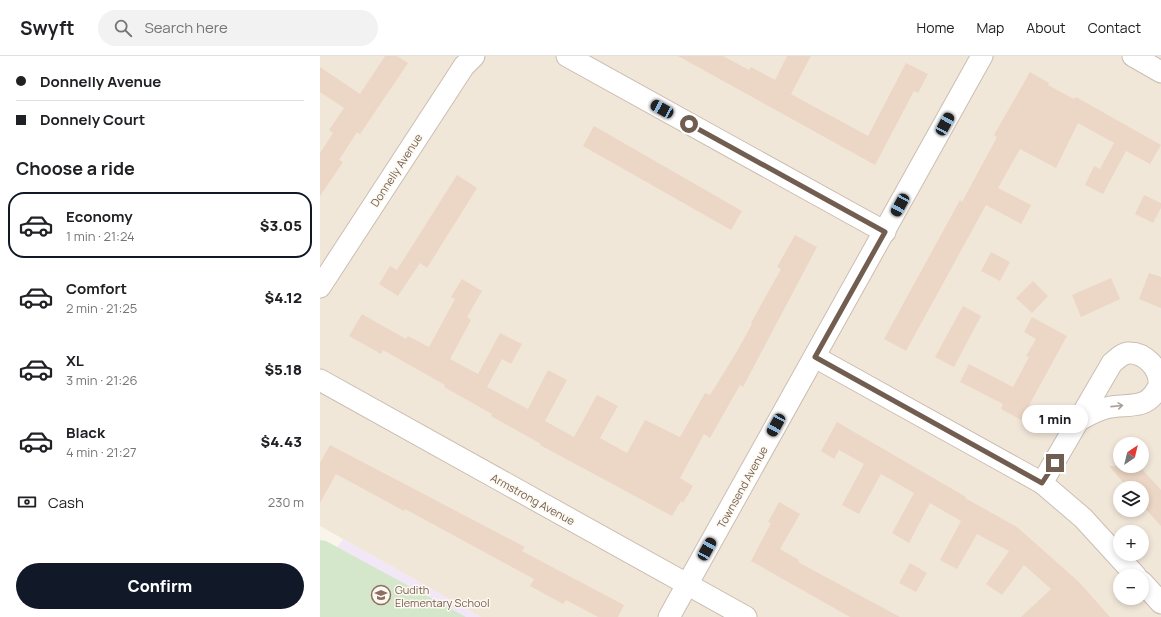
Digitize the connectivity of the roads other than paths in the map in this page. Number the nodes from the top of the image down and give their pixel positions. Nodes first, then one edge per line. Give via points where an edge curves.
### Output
1 (474, 56) edge
2 (567, 56) edge
3 (982, 56) edge
4 (1133, 56) edge
5 (1161, 70) edge
6 (885, 232) junction
7 (320, 286) edge
8 (815, 357) junction
9 (320, 380) edge
10 (1081, 419) dead end
11 (1042, 483) junction
12 (1130, 569) edge
13 (687, 584) junction
14 (1149, 590) edge
15 (1161, 603) edge
16 (673, 610) edge
17 (746, 617) edge

1 - 7 street, Donnelly Avenue via 464,66
2 - 6 street
3 - 6 street, Townsend Avenue
4 - 5 street
6 - 8 street, Townsend Avenue
8 - 11 street
8 - 13 street, Townsend Avenue
9 - 13 street, Armstrong Avenue
10 - 11 street
11 - 12 street via 1083,518
13 - 16 street, Townsend Avenue
13 - 17 street, Armstrong Avenue
14 - 15 street

